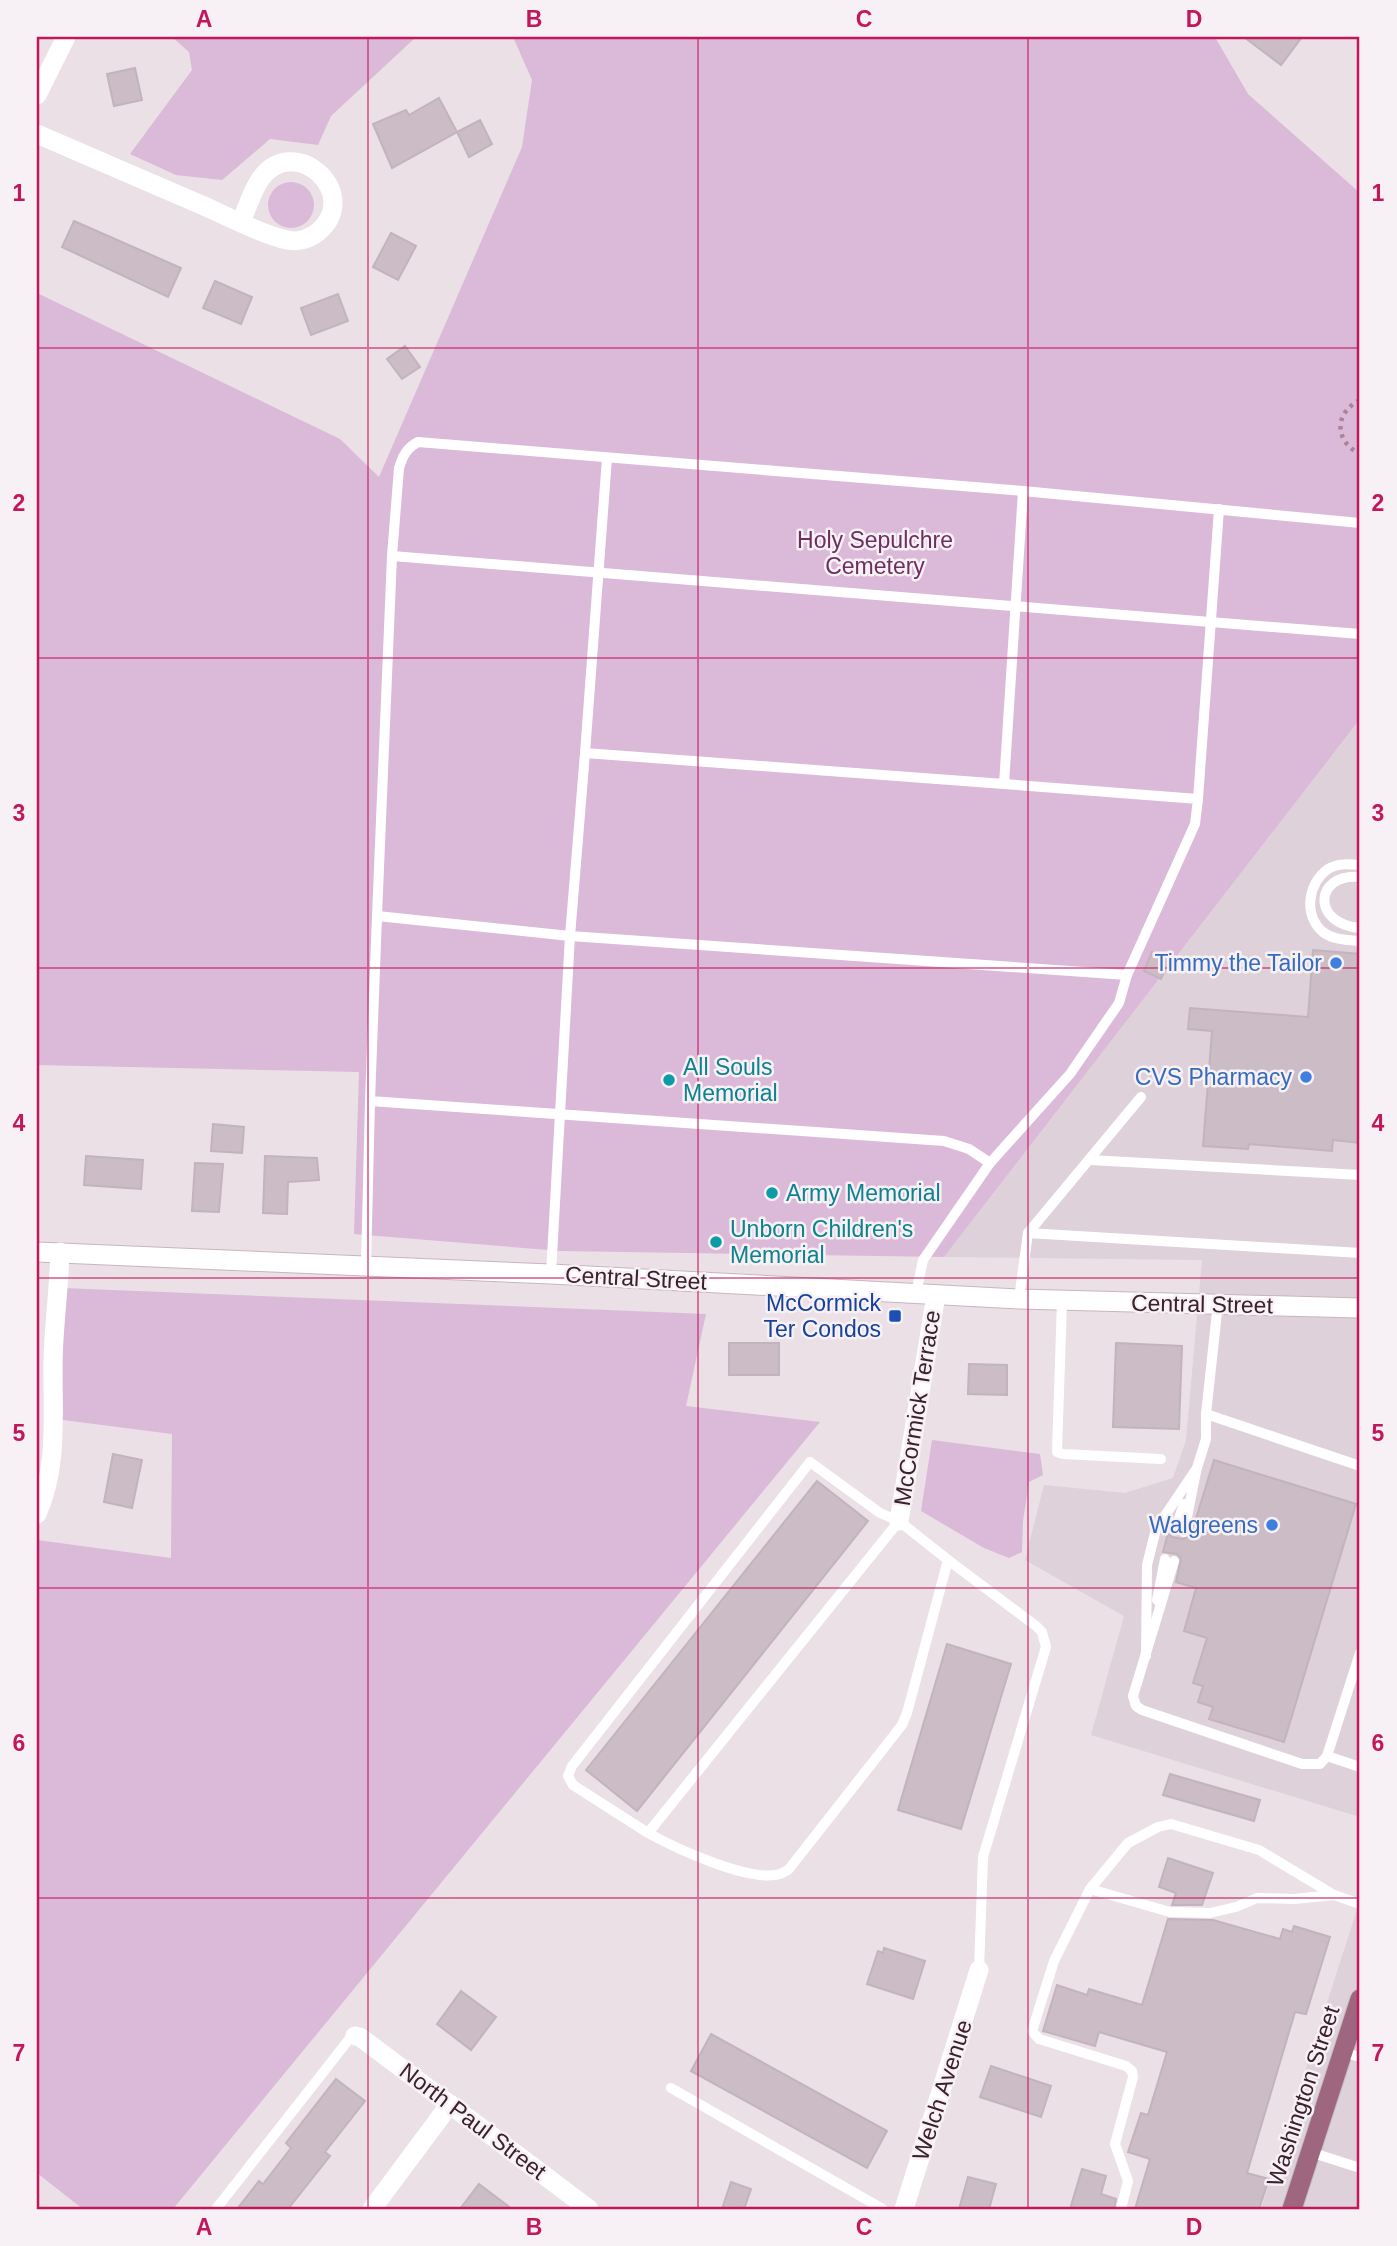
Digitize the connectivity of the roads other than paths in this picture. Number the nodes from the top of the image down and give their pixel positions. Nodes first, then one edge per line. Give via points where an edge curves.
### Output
1 (66, 37) edge
2 (37, 95) edge
3 (37, 134) edge
4 (241, 222) junction
5 (607, 458) junction
6 (1023, 491) junction
7 (1219, 509) junction
8 (1360, 523) edge
9 (392, 556) junction
10 (600, 572) junction
11 (1017, 606) junction
12 (1212, 624) junction
13 (1360, 635) edge
14 (585, 752) junction
15 (1004, 784) junction
16 (1198, 799) junction
17 (1360, 865) edge
18 (1360, 877) edge
19 (377, 916) junction
20 (1360, 928) edge
21 (570, 936) junction
22 (1360, 941) edge
23 (1127, 975) junction
24 (1141, 1097) dead end
25 (370, 1101) junction
26 (561, 1113) junction
27 (1090, 1160) junction
28 (990, 1163) junction
29 (1360, 1175) edge
30 (1028, 1233) junction
31 (37, 1252) edge
32 (61, 1252) junction
33 (1360, 1253) edge
34 (366, 1266) junction
35 (551, 1274) junction
36 (926, 1294) junction
37 (1019, 1300) junction
38 (1062, 1301) junction
39 (1218, 1303) junction
40 (1360, 1308) edge
41 (1206, 1414) junction
42 (1161, 1459) dead end
43 (1360, 1466) edge
44 (1197, 1468) junction
45 (37, 1514) edge
46 (899, 1521) junction
47 (1179, 1531) dead end
48 (948, 1560) junction
49 (1170, 1560) dead end
50 (1360, 1653) edge
51 (1146, 1656) junction
52 (1327, 1756) junction
53 (1360, 1767) edge
54 (649, 1833) junction
55 (1090, 1889) junction
56 (1334, 1895) junction
57 (1360, 1904) edge
58 (979, 1970) joint
59 (1360, 1998) edge
60 (355, 2036) joint
61 (1351, 2054) edge
62 (671, 2088) dead end
63 (450, 2104) junction
64 (1310, 2152) junction
65 (1360, 2168) edge
66 (216, 2209) edge
67 (372, 2209) edge
68 (589, 2209) edge
69 (883, 2209) edge
70 (904, 2209) edge
71 (1121, 2209) edge
72 (1292, 2209) edge

1 - 2 street
3 - 4 street
4 - 4 street via 280,239 308,238 329,219 332,197 328,184 319,172 300,163 273,167 259,182
5 - 6 lane
5 - 9 lane via 418,442 402,456 399,468
5 - 10 lane
6 - 7 lane
6 - 11 lane
7 - 8 lane
7 - 12 lane
9 - 10 lane
9 - 19 lane
10 - 11 lane
10 - 14 lane
11 - 12 lane
11 - 15 lane
12 - 13 lane
12 - 16 lane
14 - 15 lane
14 - 21 lane
15 - 16 lane
16 - 23 lane via 1195,824
17 - 22 lane via 1329,868 1310,898 1310,909 1323,932
18 - 20 lane via 1332,883 1324,904 1332,919
19 - 21 lane
19 - 25 lane
21 - 23 lane
21 - 26 lane
23 - 28 lane via 1119,1003 1070,1074
24 - 27 lane
25 - 26 lane
25 - 34 lane
26 - 28 lane via 944,1141 969,1149
26 - 35 lane
27 - 29 lane
27 - 30 lane
28 - 36 lane via 923,1260
30 - 33 lane
30 - 37 lane
31 - 32 street, Central Street
32 - 34 street, Central Street
32 - 45 street via 53,1361 54,1445 46,1495
34 - 35 street, Central Street
35 - 36 street, Central Street
36 - 37 street, Central Street
36 - 46 street, McCormick Terrace
37 - 38 street, Central Street
38 - 39 street, Central Street
38 - 42 lane via 1057,1452
39 - 40 street, Central Street
39 - 41 lane
41 - 43 lane
41 - 44 lane via 1206,1439
44 - 47 lane
44 - 51 lane via 1156,1529 1146,1574
46 - 48 lane
46 - 54 lane
46 - 54 lane via 880,1514 810,1462 572,1766 568,1776 573,1784
48 - 54 lane via 902,1725 789,1869 779,1875 747,1872 711,1862
48 - 58 lane via 1036,1626 1046,1639 984,1857
49 - 51 lane
50 - 52 lane
51 - 52 lane via 1133,1696 1142,1710 1302,1764 1320,1764
52 - 53 lane
55 - 56 lane via 1170,1912 1210,1913 1257,1899
55 - 56 lane via 1128,1843 1171,1824 1259,1850
55 - 71 lane via 1054,1961 1032,2031 1039,2039 1132,2071 1115,2144 1128,2181
56 - 57 lane
58 - 70 street, Welch Avenue
59 - 61 main road, Washington Street
60 - 63 street, North Paul Street
60 - 66 lane
61 - 64 main road, Washington Street
62 - 69 lane
63 - 67 street
63 - 68 street, North Paul Street
64 - 65 lane
64 - 72 main road, Washington Street

